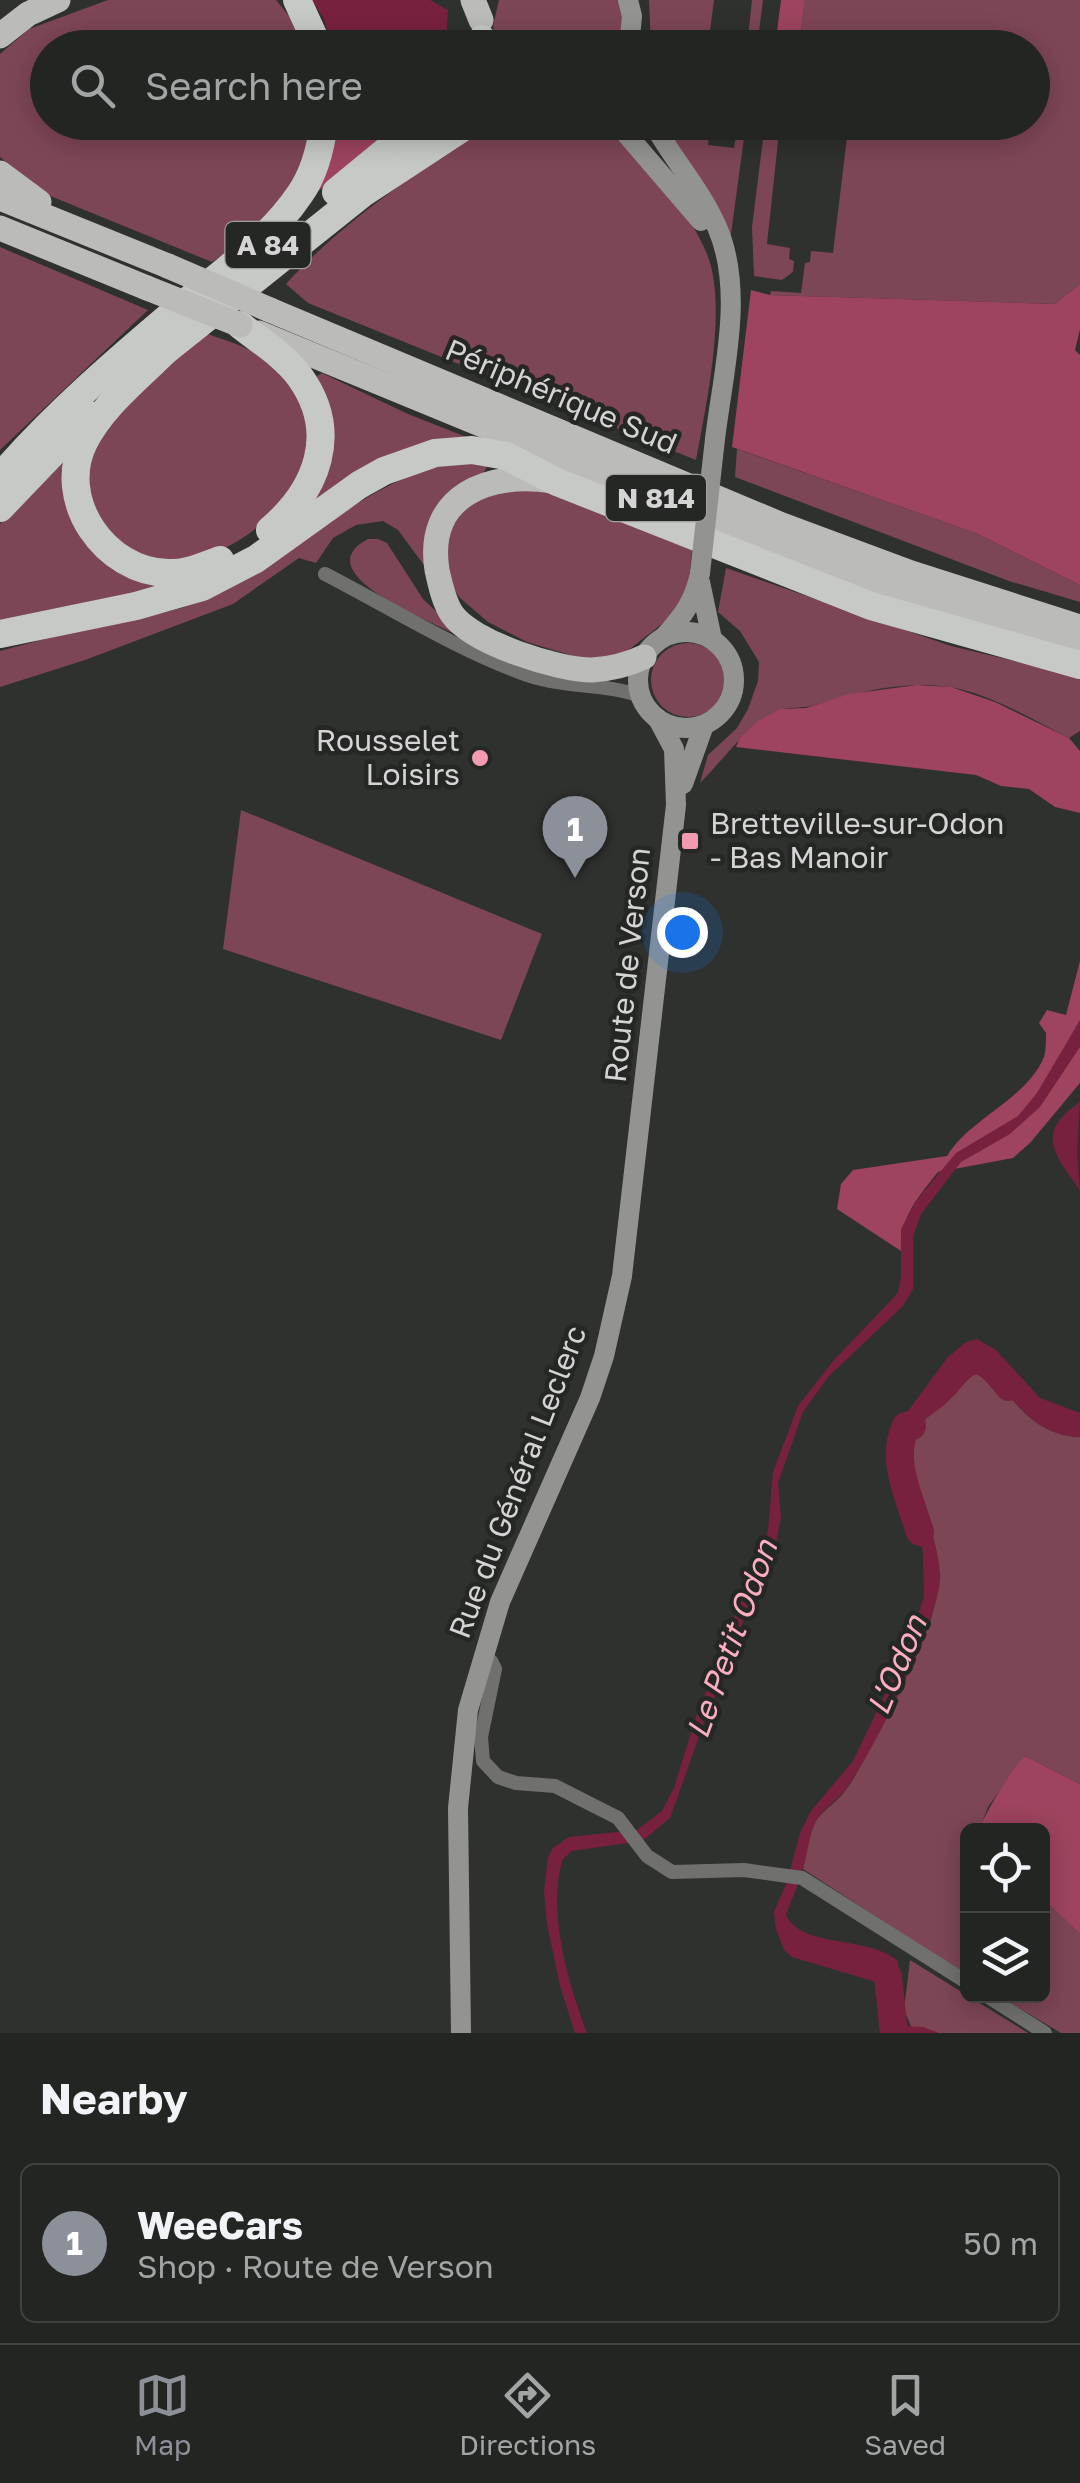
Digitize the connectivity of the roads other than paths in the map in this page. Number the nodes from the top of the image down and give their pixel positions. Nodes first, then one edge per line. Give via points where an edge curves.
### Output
1 (58, 0) edge
2 (297, 0) edge
3 (632, 5) edge
4 (311, 30) edge
5 (630, 30) edge
6 (0, 36) edge
7 (320, 140) edge
8 (399, 140) edge
9 (444, 140) edge
10 (631, 140) edge
11 (663, 140) edge
12 (0, 173) edge
13 (0, 198) edge
14 (0, 228) edge
15 (80, 230) junction
16 (729, 318) junction
17 (240, 325) junction
18 (172, 345) junction
19 (113, 364) junction
20 (0, 476) edge
21 (557, 482) junction
22 (0, 508) edge
23 (325, 574) dead end
24 (699, 576) junction
25 (1080, 627) edge
26 (0, 634) edge
27 (664, 638) junction
28 (712, 639) junction
29 (1080, 650) edge
30 (644, 657) junction
31 (1080, 665) edge
32 (641, 696) junction
33 (658, 719) junction
34 (704, 725) junction
35 (676, 805) junction
36 (639, 1132) joint
37 (482, 1656) junction
38 (960, 1978) edge
39 (998, 2003) edge
40 (461, 2033) edge
41 (1045, 2033) edge

1 - 6 highway
2 - 4 highway
3 - 5 main road
7 - 19 highway via 312,172 279,222
8 - 19 highway, A 84
9 - 18 highway, A 84 via 364,193
10 - 16 main road via 701,221 718,258
11 - 16 main road via 720,235 732,281
12 - 15 highway
13 - 15 highway, N 814
14 - 17 highway, Périphérique Sud / N 814, bridge
15 - 25 highway, Périphérique Sud / N 814, bridge via 782,525
16 - 24 main road, bridge
17 - 18 highway via 289,365 310,393 320,433 316,470 292,511 251,543 220,560 167,574 110,551 84,516 75,486 82,444 96,422
17 - 29 highway, Périphérique Sud / N 814 via 791,552
18 - 22 highway, A 84 via 100,404
19 - 20 highway, A 84
21 - 26 highway via 489,451 414,458 359,484 256,559 202,587
21 - 30 highway via 488,482 457,500 435,556 453,616 485,638 566,666 607,669
21 - 31 highway via 871,606
23 - 32 street via 512,669
24 - 27 main road via 685,614
24 - 28 main road
27 - 28 main road via 680,632
27 - 30 main road
28 - 34 main road via 733,666 734,684 730,702
30 - 32 main road
32 - 33 main road
33 - 34 main road via 672,726
33 - 35 main road, Route de Verson via 674,749
34 - 35 main road, Route de Verson
35 - 36 main road, Route de Verson
36 - 37 main road, Rue du Général Leclerc via 622,1276 604,1356
37 - 38 street via 495,1669 483,1761 498,1777 556,1786 618,1818 647,1856 672,1872 744,1870 802,1878
37 - 40 main road, Rue du Général Leclerc via 459,1778
39 - 41 street

